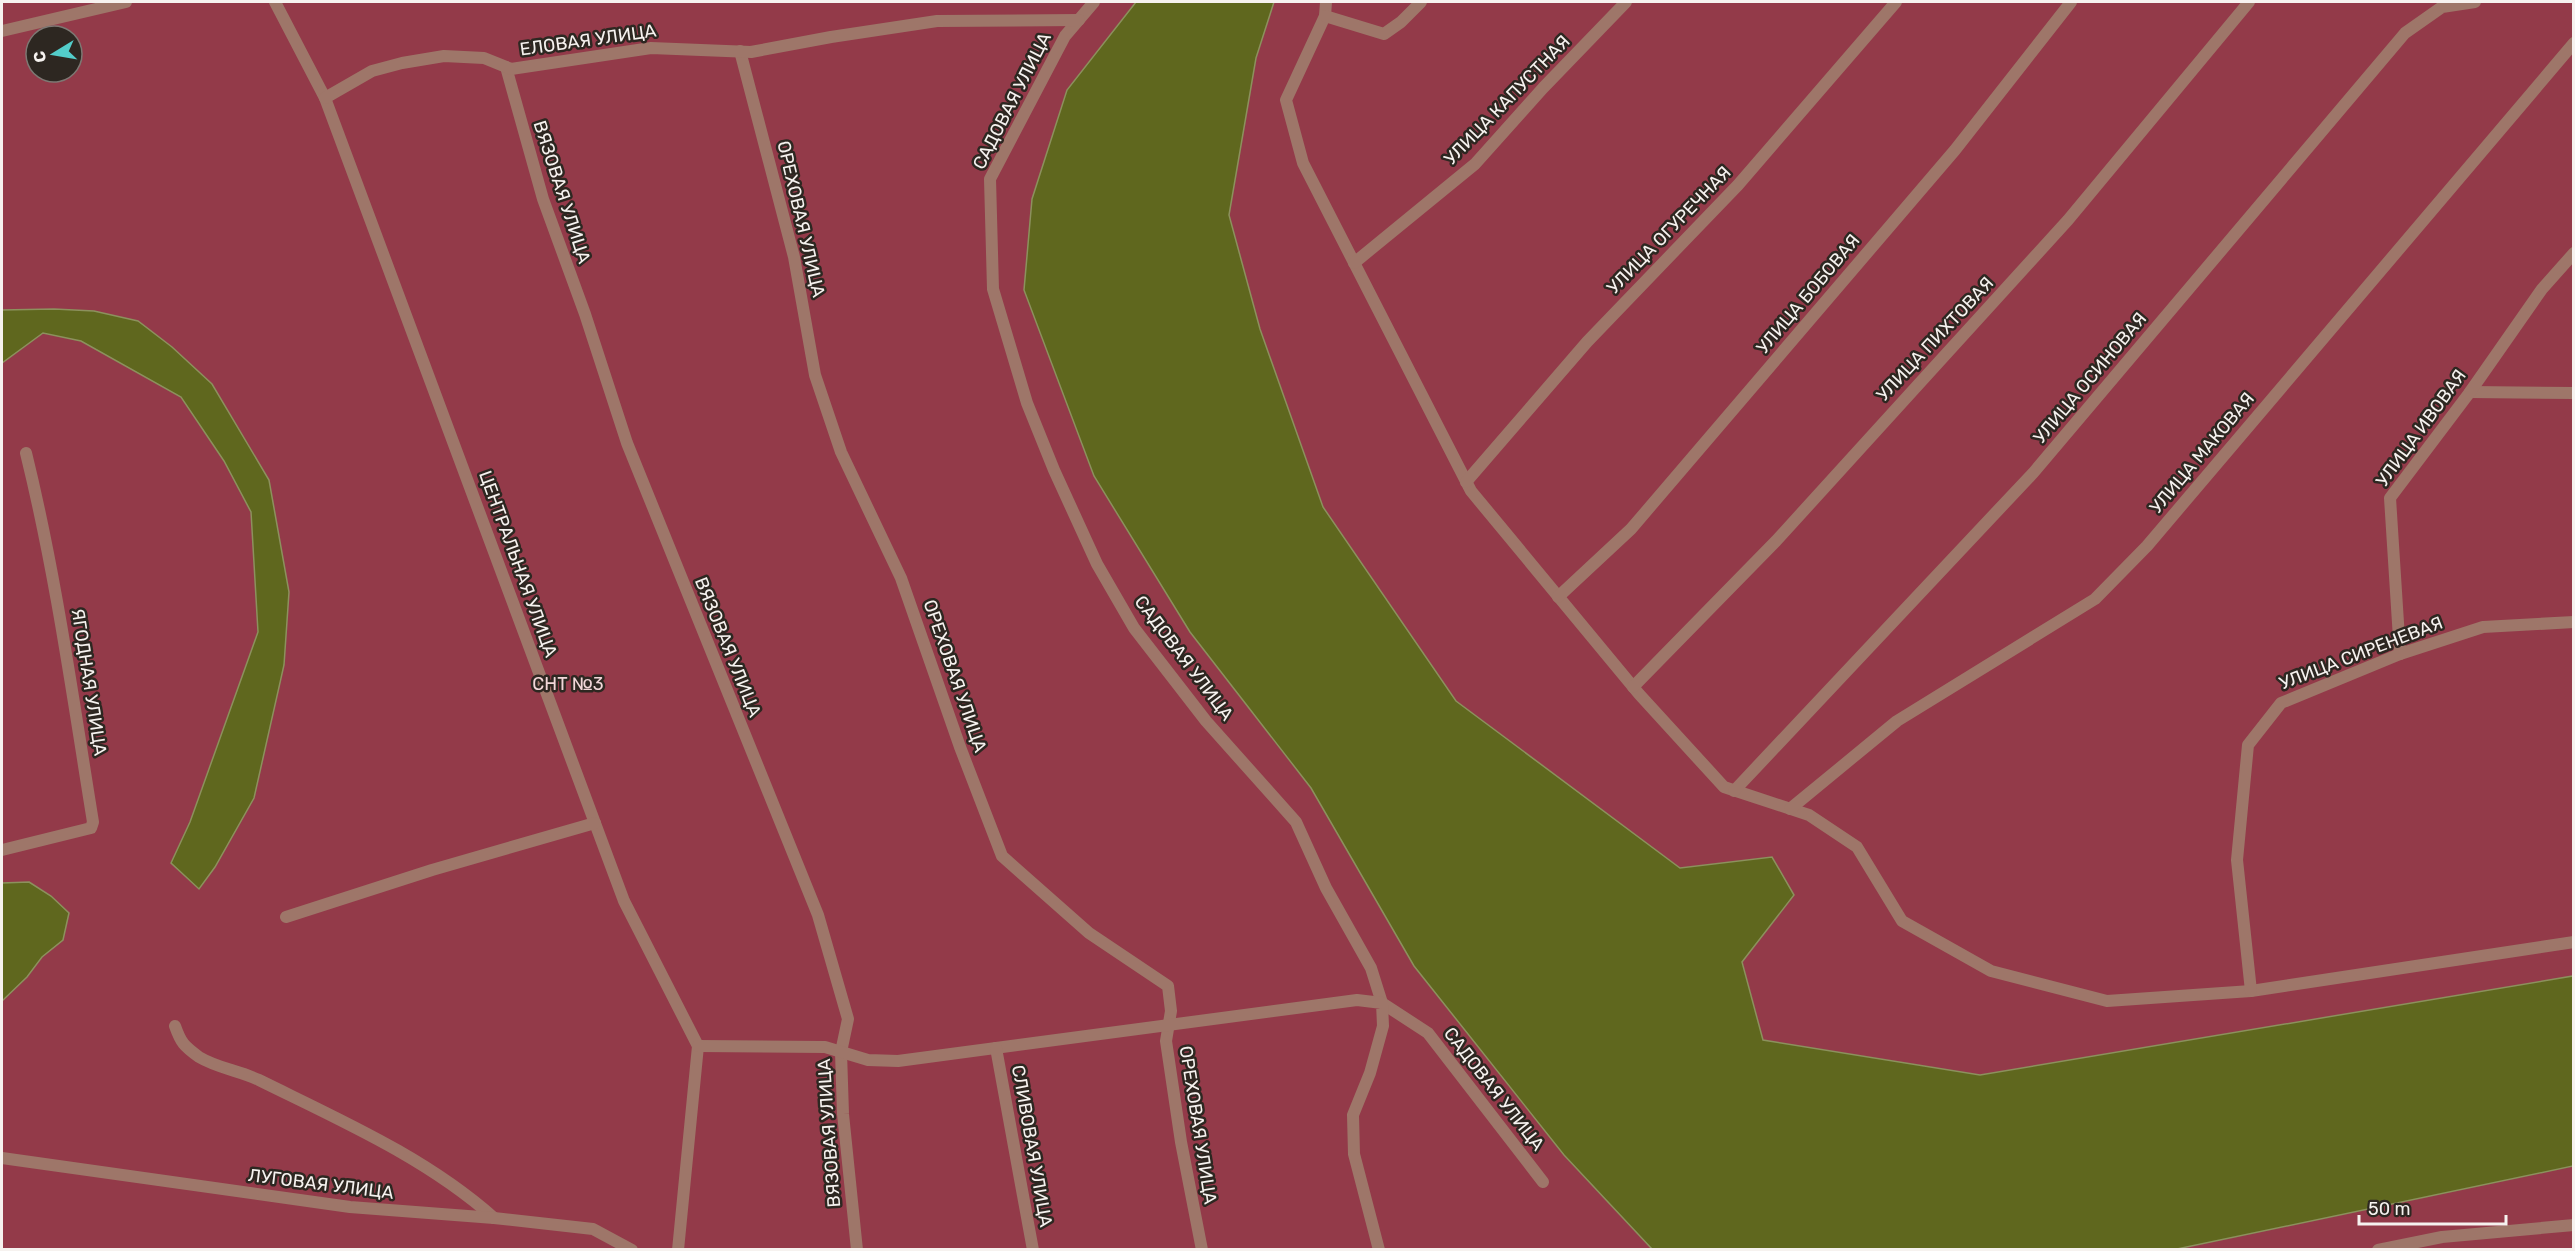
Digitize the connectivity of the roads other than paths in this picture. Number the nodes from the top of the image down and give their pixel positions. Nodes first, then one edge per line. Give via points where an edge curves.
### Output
1 (126, 2) edge
2 (275, 2) edge
3 (1094, 2) edge
4 (1326, 2) edge
5 (1421, 2) edge
6 (1626, 2) edge
7 (1896, 2) edge
8 (2071, 2) edge
9 (2248, 2) edge
10 (2475, 2) edge
11 (1325, 16) junction
12 (1079, 20) junction
13 (2, 31) edge
14 (2574, 44) edge
15 (741, 51) junction
16 (506, 67) junction
17 (325, 98) junction
18 (2574, 254) edge
19 (1354, 263) junction
20 (2470, 392) junction
21 (2574, 393) edge
22 (26, 453) dead end
23 (1466, 482) junction
24 (1558, 597) junction
25 (2574, 622) edge
26 (2400, 654) junction
27 (1633, 687) junction
28 (1734, 790) junction
29 (1790, 809) junction
30 (595, 824) junction
31 (2, 850) edge
32 (286, 917) dead end
33 (2574, 942) edge
34 (2251, 991) junction
35 (1382, 1003) junction
36 (175, 1026) dead end
37 (1168, 1026) junction
38 (698, 1046) junction
39 (996, 1048) junction
40 (841, 1052) junction
41 (2, 1158) edge
42 (1543, 1182) dead end
43 (494, 1218) junction
44 (2574, 1225) edge
45 (632, 1250) edge
46 (678, 1250) edge
47 (857, 1250) edge
48 (1033, 1250) edge
49 (1202, 1250) edge
50 (1379, 1250) edge
51 (2378, 1250) edge

1 - 13 street
2 - 17 street, ЦЕНТРАЛЬНАЯ УЛИЦА
3 - 12 street, САДОВАЯ УЛИЦА
4 - 11 street
5 - 11 street via 1384,34
6 - 19 street, УЛИЦА КАПУСТНАЯ via 1474,164
7 - 23 street, УЛИЦА ОГУРЕЧНАЯ via 1738,184 1587,342
8 - 24 street, УЛИЦА БОБОВАЯ via 1947,159 1631,530
9 - 27 street, УЛИЦА ПИХТОВАЯ via 2068,220 1776,541
10 - 28 street, УЛИЦА ОСИНОВАЯ via 2442,6 2405,33 2034,472
11 - 19 street via 1286,100 1303,163
12 - 15 street, ЕЛОВАЯ УЛИЦА via 937,21
12 - 35 street, САДОВАЯ УЛИЦА via 1065,36 990,179 993,289 1028,403 1097,564 1134,628 1206,721 1296,822 1326,888 1371,968
14 - 29 street, УЛИЦА МАКОВАЯ via 2147,546 2095,599 1897,721
15 - 16 street, ЕЛОВАЯ УЛИЦА via 651,48 560,63
15 - 37 street, ОРЕХОВАЯ УЛИЦА via 794,257 815,375 841,452 902,578 1002,856 1089,933 1168,986
16 - 17 street, ЕЛОВАЯ УЛИЦА via 484,58 444,56 402,63 372,71
16 - 40 street, ВЯЗОВАЯ УЛИЦА via 543,199 627,444 818,915 848,1018
17 - 30 street, ЦЕНТРАЛЬНАЯ УЛИЦА
18 - 20 street, УЛИЦА ИВОВАЯ via 2542,289
19 - 23 street
20 - 21 street
20 - 26 street, УЛИЦА ИВОВАЯ via 2390,498
22 - 31 street, ЯГОДНАЯ УЛИЦА via 61,623 93,822 91,828
23 - 24 street
24 - 27 street
25 - 26 street, УЛИЦА СИРЕНЕВАЯ via 2483,627
26 - 34 street, УЛИЦА СИРЕНЕВАЯ via 2281,703 2248,745 2237,860
27 - 28 street via 1724,787
28 - 29 street
29 - 34 street via 1809,815 1857,847 1902,921 1991,971 2107,1001
30 - 32 street
30 - 38 street, ЦЕНТРАЛЬНАЯ УЛИЦА via 624,901
33 - 34 street
35 - 37 street via 1357,1000
35 - 42 street, САДОВАЯ УЛИЦА via 1428,1033
35 - 50 street via 1383,1026 1353,1115 1354,1154
36 - 43 street via 181,1044 202,1059 251,1076 367,1133 469,1195
37 - 39 street
37 - 49 street, ОРЕХОВАЯ УЛИЦА via 1166,1041 1181,1142
38 - 40 street via 825,1047
38 - 46 street
39 - 40 street via 898,1061 868,1060
39 - 48 street, СЛИВОВАЯ УЛИЦА
40 - 47 street, ВЯЗОВАЯ УЛИЦА via 843,1114
41 - 43 street, ЛУГОВАЯ УЛИЦА via 350,1207
43 - 45 street, ЛУГОВАЯ УЛИЦА via 593,1229
44 - 51 street via 2442,1237

